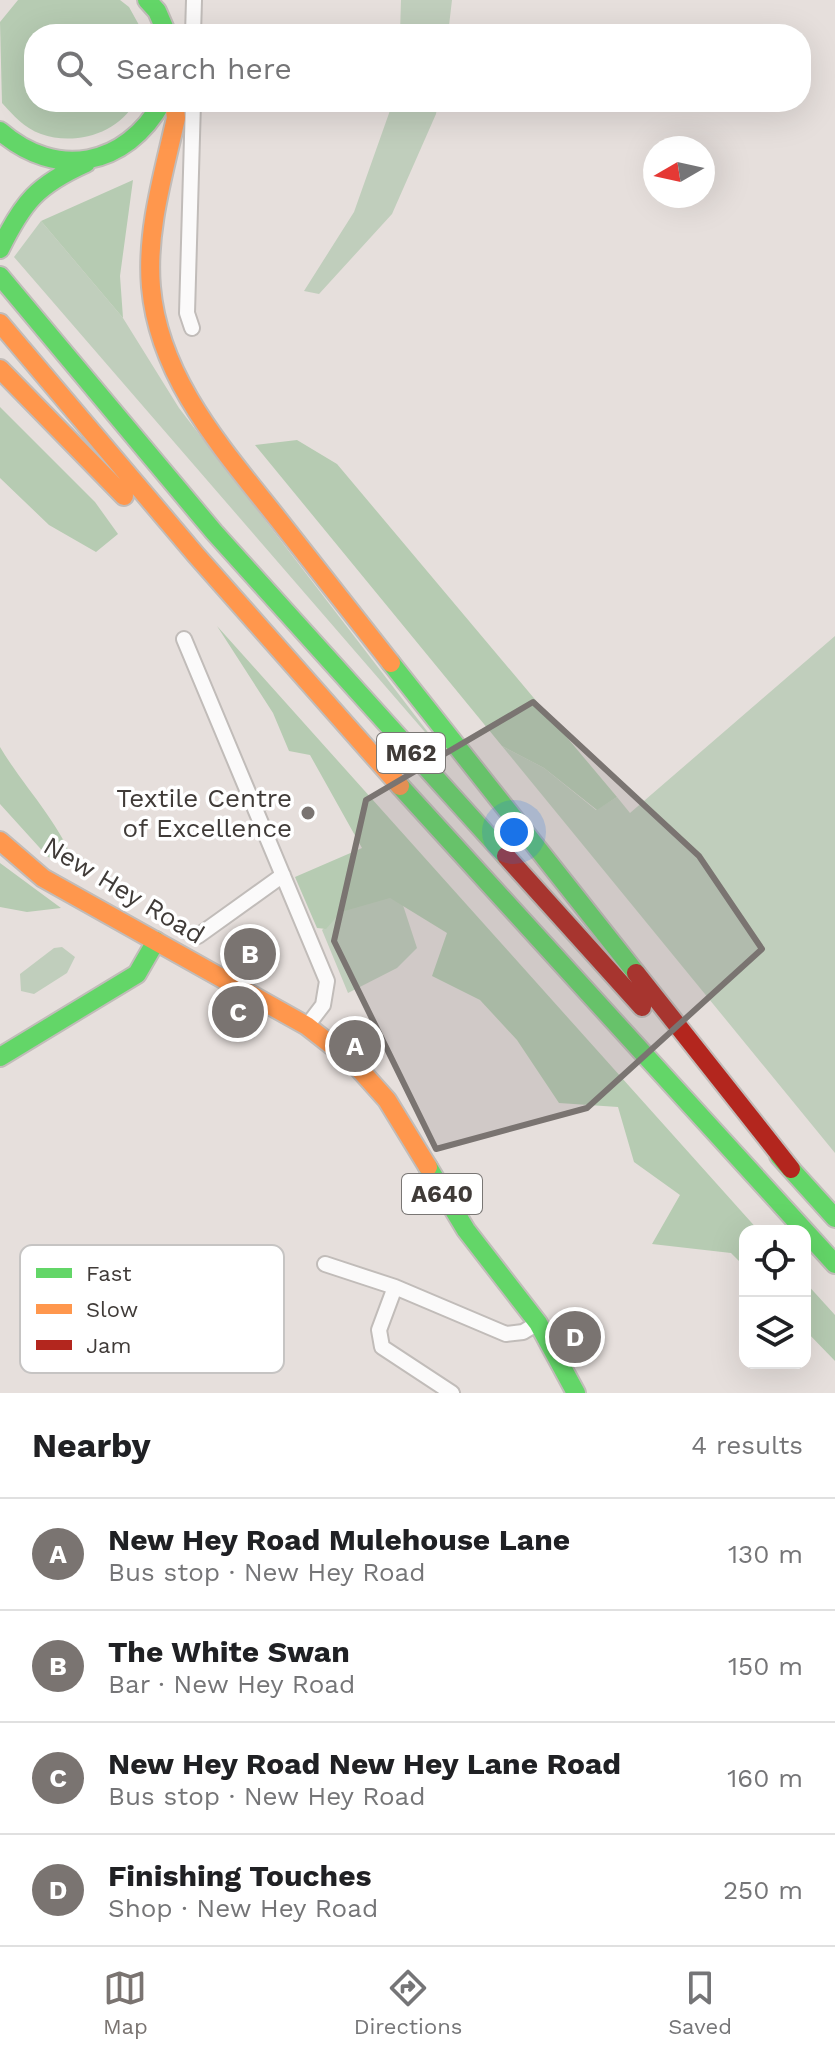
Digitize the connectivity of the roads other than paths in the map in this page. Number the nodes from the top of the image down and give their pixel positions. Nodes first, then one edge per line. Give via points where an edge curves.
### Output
1 (194, 0) edge
2 (154, 4) edge
3 (163, 24) edge
4 (193, 24) edge
5 (155, 112) edge
6 (175, 112) edge
7 (193, 112) edge
8 (0, 131) edge
9 (94, 160) junction
10 (0, 249) edge
11 (0, 276) edge
12 (0, 323) edge
13 (192, 328) dead end
14 (0, 369) edge
15 (184, 639) dead end
16 (297, 673) junction
17 (0, 841) edge
18 (283, 875) junction
19 (198, 936) dead end
20 (156, 941) junction
21 (307, 1026) junction
22 (0, 1057) edge
23 (791, 1169) junction
24 (835, 1218) edge
25 (799, 1225) edge
26 (811, 1238) edge
27 (325, 1264) dead end
28 (835, 1264) edge
29 (395, 1287) junction
30 (538, 1323) junction
31 (452, 1393) edge
32 (576, 1393) edge

1 - 4 street
2 - 3 main road
5 - 9 main road via 141,134
6 - 23 main road via 148,275 155,324 173,375 214,438
7 - 13 street via 187,313
8 - 9 main road via 30,153 56,161
9 - 10 main road via 45,180 26,200
11 - 23 main road, M62 via 224,543
12 - 16 main road, M62
14 - 16 main road
15 - 18 street
16 - 25 main road, M62
17 - 20 main road, New Hey Road / A640 via 43,878
18 - 19 street
18 - 21 street via 327,981 323,1005
20 - 21 main road, New Hey Road / A640
20 - 22 main road via 137,974
21 - 30 main road, New Hey Road / A640 via 353,1062 387,1100 466,1230
23 - 24 main road, M62
26 - 28 main road, M62
27 - 29 street
29 - 30 street via 506,1334
29 - 31 street via 379,1330 382,1347
30 - 32 main road, New Hey Road / A640

